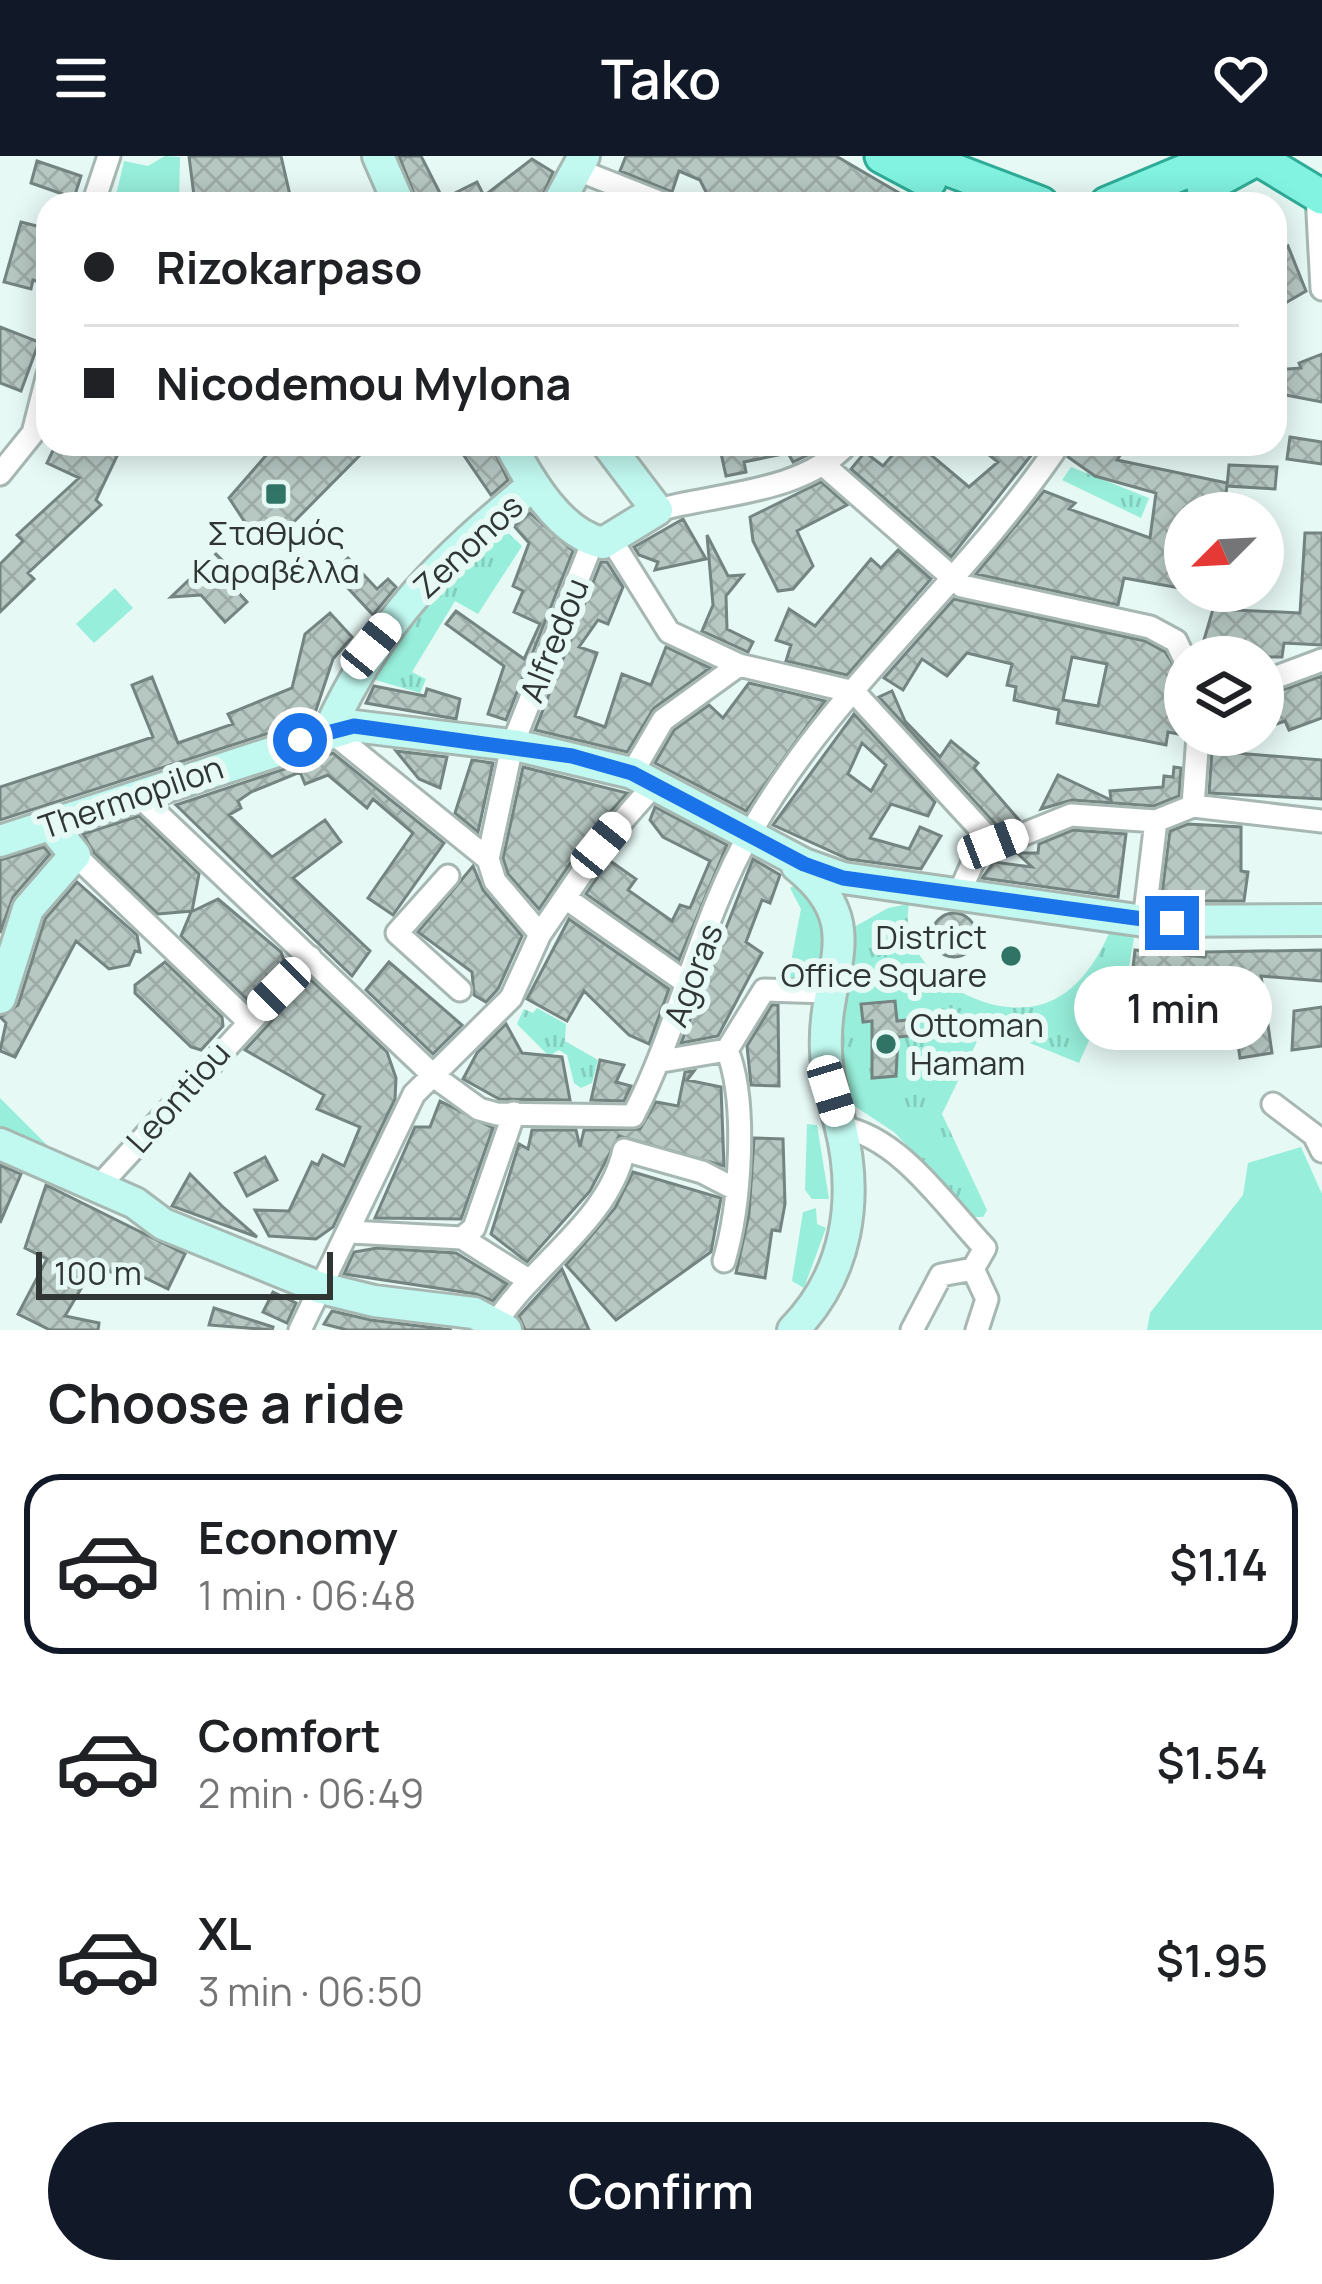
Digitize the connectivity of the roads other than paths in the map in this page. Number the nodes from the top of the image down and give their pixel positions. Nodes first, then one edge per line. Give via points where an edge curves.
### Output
1 (109, 156) edge
2 (378, 156) edge
3 (882, 156) edge
4 (915, 156) edge
5 (1222, 156) edge
6 (1292, 156) edge
7 (1257, 157) edge
8 (581, 163) edge
9 (1320, 189) edge
10 (97, 192) edge
11 (394, 192) edge
12 (565, 192) edge
13 (640, 192) edge
14 (956, 192) edge
15 (997, 192) edge
16 (1136, 192) edge
17 (1187, 192) edge
18 (1322, 289) edge
19 (36, 422) edge
20 (519, 456) edge
21 (523, 456) edge
22 (601, 456) edge
23 (617, 456) edge
24 (836, 456) edge
25 (1049, 456) edge
26 (826, 467) junction
27 (0, 474) edge
28 (533, 485) junction
29 (657, 510) junction
30 (603, 541) junction
31 (954, 575) junction
32 (1167, 636) edge
33 (1322, 660) edge
34 (739, 665) junction
35 (1284, 674) edge
36 (854, 692) junction
37 (329, 730) junction
38 (512, 746) junction
39 (1197, 756) edge
40 (642, 780) junction
41 (140, 797) junction
42 (1193, 806) junction
43 (1156, 821) junction
44 (1322, 821) edge
45 (51, 825) junction
46 (750, 832) junction
47 (0, 841) edge
48 (993, 844) junction
49 (778, 850) junction
50 (74, 856) junction
51 (488, 859) junction
52 (448, 876) dead end
53 (900, 889) junction
54 (958, 896) junction
55 (567, 899) junction
56 (1322, 920) edge
57 (1144, 921) junction
58 (540, 934) junction
59 (839, 947) junction
60 (310, 957) junction
61 (688, 984) junction
62 (826, 992) junction
63 (0, 998) edge
64 (492, 1019) junction
65 (248, 1021) junction
66 (727, 1050) junction
67 (662, 1061) junction
68 (435, 1078) junction
69 (1273, 1104) dead end
70 (514, 1113) junction
71 (842, 1127) junction
72 (0, 1144) edge
73 (1322, 1151) edge
74 (99, 1186) junction
75 (737, 1190) junction
76 (351, 1232) junction
77 (462, 1238) junction
78 (724, 1261) dead end
79 (973, 1269) junction
80 (530, 1280) junction
81 (321, 1288) junction
82 (501, 1327) edge
83 (300, 1330) edge
84 (793, 1330) edge
85 (913, 1330) edge
86 (977, 1330) edge

1 - 10 street
2 - 11 street
3 - 14 main road
4 - 15 main road
5 - 16 main road
6 - 9 main road
7 - 9 main road
7 - 17 main road
8 - 12 street
8 - 13 street
9 - 18 street
19 - 27 street
20 - 28 street
21 - 22 street via 564,508 607,532 632,516 632,495
23 - 29 street
24 - 26 street
25 - 31 street, Agoras
26 - 29 street
26 - 31 street
28 - 30 street via 565,520
28 - 37 street, Zenonos via 395,616 362,659
29 - 30 street
30 - 34 street via 659,623
30 - 38 street, Alfredou
31 - 32 street via 962,586 993,595
31 - 36 street, Agoras
33 - 35 street
34 - 36 street
34 - 40 street via 663,720
36 - 46 street, Agoras
36 - 48 street
37 - 38 street, Thermopilon via 354,726
37 - 41 street, Thermopilon
37 - 51 street
38 - 40 street, Thermopilon
38 - 51 street, Alfredou
39 - 42 street
40 - 46 street, Thermopilon
40 - 55 street
41 - 45 street, Thermopilon
41 - 60 street
42 - 43 street
42 - 44 street
43 - 48 street via 1071,815
43 - 57 street
45 - 47 street, Thermopilon
45 - 50 street
46 - 49 street, Thermopilon
46 - 61 street, Agoras
48 - 54 street via 977,853
49 - 53 street via 843,878
49 - 59 street via 837,911
50 - 63 street via 28,909
50 - 65 street
51 - 58 street via 495,880
52 - 64 street via 397,933
53 - 54 street
53 - 59 street via 854,917
54 - 57 street
55 - 58 street
55 - 61 street
56 - 57 street
58 - 64 street via 511,998
59 - 62 street
60 - 65 street, Leontiou
60 - 68 street
61 - 67 street, Agoras
62 - 66 street via 764,990
62 - 71 street via 826,1059
64 - 68 street
65 - 74 street, Leontiou
66 - 67 street
66 - 75 street via 735,1072
67 - 70 street, Agoras via 633,1116
68 - 70 street via 479,1109
68 - 76 street via 414,1094
69 - 73 street via 1314,1135
70 - 77 street via 474,1228
71 - 79 street via 886,1145 986,1248
71 - 84 street via 847,1230 826,1288
72 - 74 street
74 - 81 street via 163,1223
75 - 78 street
75 - 80 street via 624,1150 620,1172
76 - 77 street
76 - 81 street
77 - 80 street
79 - 85 street via 941,1275
79 - 86 street via 987,1299
80 - 82 street via 518,1288
81 - 82 street via 474,1313
81 - 83 street

